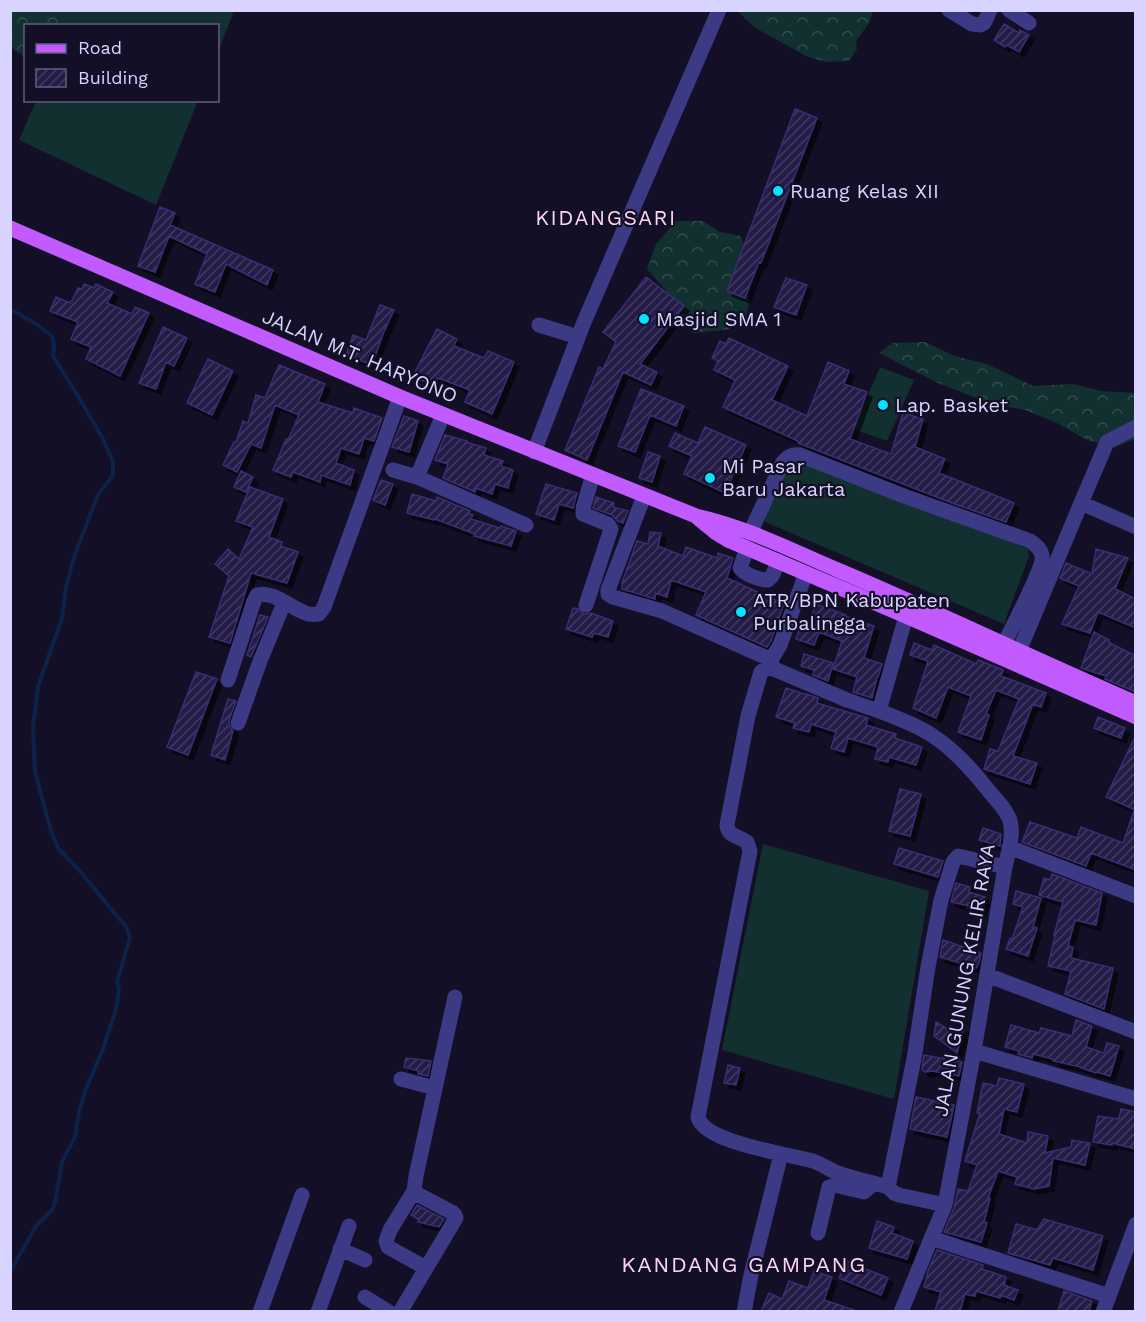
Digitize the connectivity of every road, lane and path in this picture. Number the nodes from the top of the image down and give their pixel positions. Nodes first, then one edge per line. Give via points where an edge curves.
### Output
1 (719, 10) edge
2 (949, 10) edge
3 (990, 10) edge
4 (1009, 10) edge
5 (1029, 23) dead end
6 (10, 228) edge
7 (539, 325) dead end
8 (578, 337) junction
9 (400, 397) junction
10 (443, 415) junction
11 (1136, 427) edge
12 (534, 452) junction
13 (393, 470) dead end
14 (593, 475) junction
15 (417, 477) junction
16 (644, 496) junction
17 (1082, 503) junction
18 (526, 525) dead end
19 (1136, 527) edge
20 (748, 540) junction
21 (779, 561) junction
22 (806, 573) junction
23 (284, 603) junction
24 (586, 605) dead end
25 (906, 616) junction
26 (1004, 644) junction
27 (1017, 657) junction
28 (769, 664) junction
29 (228, 680) dead end
30 (1136, 703) edge
31 (879, 711) junction
32 (1136, 717) edge
33 (238, 723) dead end
34 (1009, 847) junction
35 (1005, 867) junction
36 (1136, 896) edge
37 (987, 975) junction
38 (455, 997) dead end
39 (1136, 1032) edge
40 (974, 1051) junction
41 (401, 1079) dead end
42 (435, 1088) junction
43 (1136, 1099) edge
44 (780, 1159) junction
45 (875, 1186) junction
46 (414, 1191) junction
47 (302, 1195) dead end
48 (942, 1213) junction
49 (1136, 1224) edge
50 (349, 1226) dead end
51 (818, 1233) dead end
52 (931, 1238) junction
53 (340, 1250) junction
54 (365, 1260) dead end
55 (426, 1268) junction
56 (1109, 1296) junction
57 (906, 1310) edge
58 (260, 1311) edge
59 (318, 1311) edge
60 (400, 1311) edge
61 (744, 1311) edge
62 (1103, 1311) edge

1 - 8 street
2 - 3 street via 980,25
4 - 5 street
6 - 9 main road, JALAN M.T. HARYONO
7 - 8 street
8 - 12 street
9 - 10 main road, JALAN M.T. HARYONO
9 - 23 street via 324,607 315,615
10 - 12 main road, JALAN M.T. HARYONO
10 - 15 street
11 - 17 street via 1107,442
12 - 14 main road, JALAN M.T. HARYONO
13 - 15 street
14 - 16 main road, JALAN M.T. HARYONO
14 - 24 street via 582,508 584,514 611,529
15 - 18 street
16 - 20 main road, JALAN M.T. HARYONO via 696,516 728,540
16 - 28 street, JALAN GUNUNG KELIR RAYA via 608,594 662,611
17 - 19 street
17 - 27 street
20 - 21 main road, JALAN M.T. HARYONO
20 - 21 street via 740,568 743,572 768,580
20 - 26 main road, JALAN M.T. HARYONO via 922,606
20 - 26 street via 783,462 793,454 1030,541 1037,545 1043,558
21 - 22 main road, JALAN M.T. HARYONO
22 - 25 main road, JALAN M.T. HARYONO
22 - 28 street via 784,636
23 - 29 street via 270,595 257,595
23 - 33 street
25 - 27 main road, JALAN M.T. HARYONO
25 - 31 street
26 - 27 main road, JALAN M.T. HARYONO
27 - 30 main road, JALAN M.T. HARYONO
27 - 32 main road, JALAN M.T. HARYONO
28 - 31 street, JALAN GUNUNG KELIR RAYA
28 - 44 street via 761,672 748,716 727,825 733,836 747,842 750,851 698,1117 699,1122 719,1135
31 - 34 street, JALAN GUNUNG KELIR RAYA via 932,735 967,765 1010,819
34 - 35 street, JALAN GUNUNG KELIR RAYA
34 - 36 street
35 - 37 street, JALAN GUNUNG KELIR RAYA
35 - 45 street via 958,856 953,862 939,911 914,1059
37 - 39 street
37 - 40 street, JALAN GUNUNG KELIR RAYA
38 - 42 street
40 - 43 street
40 - 48 street, JALAN GUNUNG KELIR RAYA
41 - 42 street
42 - 46 street
44 - 45 street via 815,1162
44 - 61 street
45 - 48 street
45 - 51 street via 862,1192 829,1187
46 - 55 street via 386,1241 388,1247
46 - 55 street via 456,1218
47 - 58 street
48 - 52 street, JALAN GUNUNG KELIR RAYA
49 - 56 street
50 - 53 street
52 - 56 street
52 - 57 street, JALAN GUNUNG KELIR RAYA
53 - 54 street
53 - 59 street
55 - 60 street
56 - 62 street

